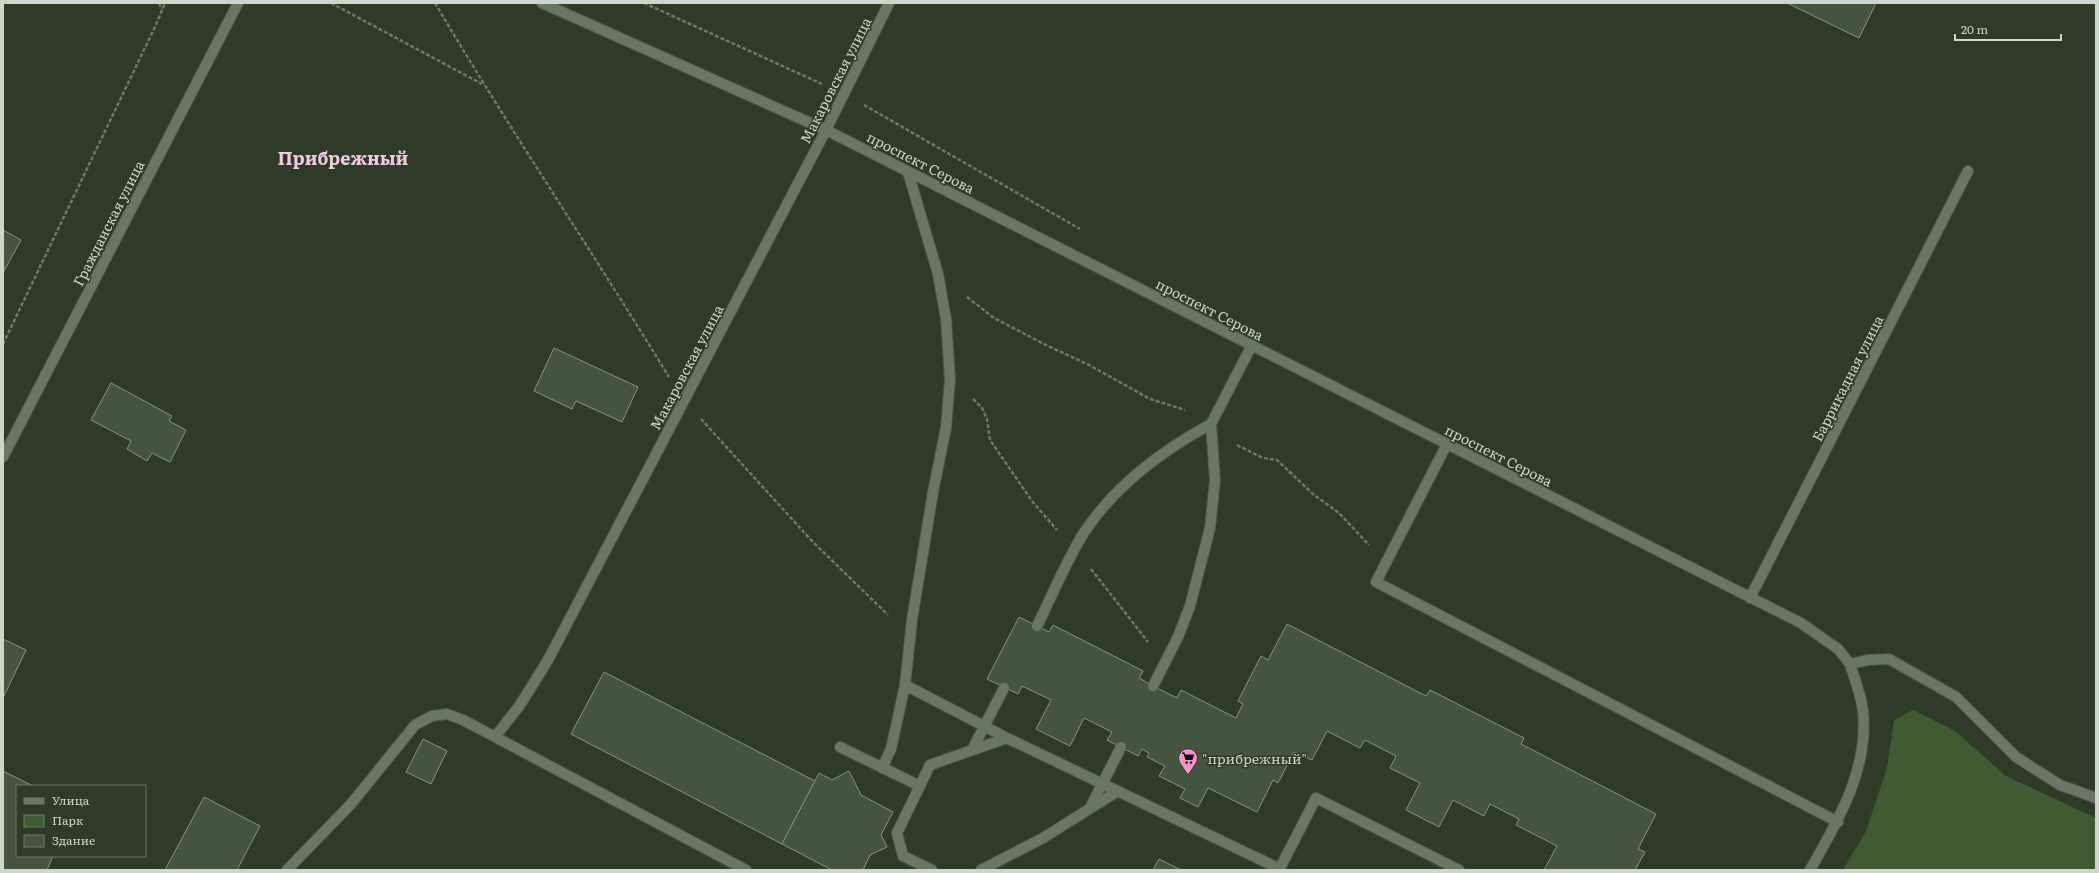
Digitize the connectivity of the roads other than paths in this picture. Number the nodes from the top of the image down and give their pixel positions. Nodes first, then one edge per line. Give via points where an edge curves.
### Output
1 (238, 3) edge
2 (542, 3) edge
3 (890, 3) edge
4 (826, 130) junction
5 (908, 172) junction
6 (1968, 172) dead end
7 (1252, 345) junction
8 (1211, 424) junction
9 (1446, 444) junction
10 (3, 457) edge
11 (1750, 598) junction
12 (1036, 626) dead end
13 (1850, 664) junction
14 (905, 685) junction
15 (1153, 686) dead end
16 (1004, 688) dead end
17 (985, 726) junction
18 (494, 737) junction
19 (1007, 738) junction
20 (840, 747) dead end
21 (1121, 747) dead end
22 (972, 750) junction
23 (882, 768) junction
24 (1103, 784) junction
25 (920, 786) junction
26 (1118, 791) junction
27 (2096, 798) edge
28 (1090, 809) junction
29 (1838, 822) junction
30 (287, 870) edge
31 (746, 870) edge
32 (932, 870) edge
33 (981, 870) edge
34 (1280, 870) edge
35 (1459, 870) edge
36 (1810, 870) edge

1 - 10 street, Гражданская улица
2 - 4 street, проспект Серова
3 - 4 street, Макаровская улица
4 - 5 street, проспект Серова
4 - 18 street, Макаровская улица via 548,660 520,705
5 - 7 street, проспект Серова
5 - 14 street via 938,274 946,319 950,379 946,428 910,636
6 - 11 street, Баррикадная улица
7 - 8 street
7 - 9 street, проспект Серова
8 - 12 street via 1186,437 1148,464 1106,504 1084,533
8 - 15 street via 1215,480 1210,528 1190,606
9 - 11 street, проспект Серова
9 - 29 street via 1376,582
11 - 13 street, проспект Серова via 1822,636 1838,649
13 - 27 street via 1889,659 1956,698 2016,757 2060,785
13 - 29 street via 1863,711 1864,734 1861,758
14 - 17 street
14 - 23 street via 891,749
16 - 17 street
17 - 19 street
17 - 22 street
18 - 30 street via 447,714 432,716 415,725 351,804
18 - 31 street
19 - 22 street
19 - 24 street
20 - 23 street
21 - 24 street
22 - 25 street via 930,765
23 - 25 street
24 - 26 street
24 - 28 street
25 - 32 street via 897,833 903,856
26 - 28 street
26 - 34 street
28 - 33 street via 1043,838
29 - 36 street
34 - 35 street via 1316,798

